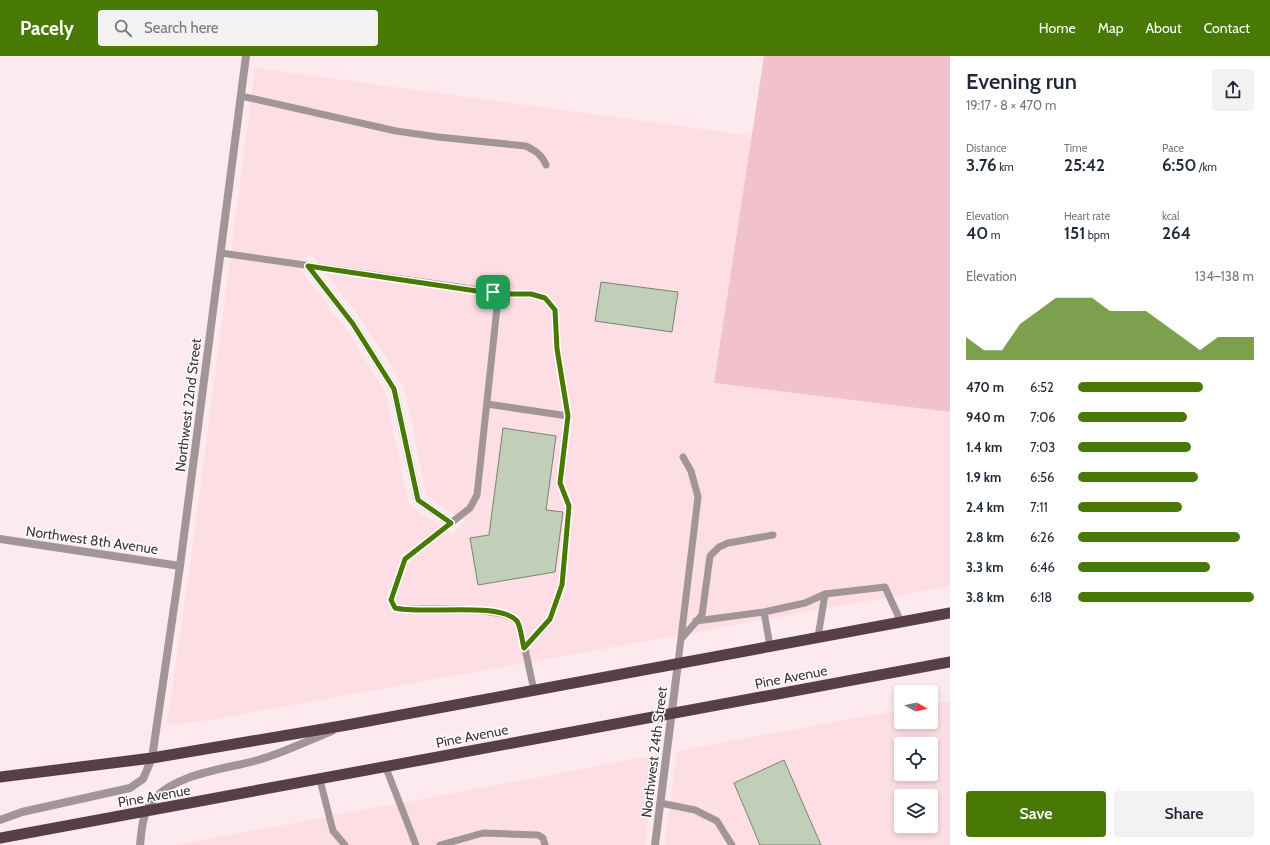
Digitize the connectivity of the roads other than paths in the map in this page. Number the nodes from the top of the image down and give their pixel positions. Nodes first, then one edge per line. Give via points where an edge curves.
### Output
1 (246, 56) edge
2 (241, 96) junction
3 (546, 165) dead end
4 (221, 253) junction
5 (308, 266) junction
6 (497, 294) junction
7 (487, 404) junction
8 (568, 416) junction
9 (683, 457) dead end
10 (451, 523) junction
11 (773, 535) dead end
12 (0, 540) edge
13 (180, 566) junction
14 (825, 594) junction
15 (764, 612) junction
16 (950, 613) edge
17 (696, 621) junction
18 (901, 622) junction
19 (818, 637) junction
20 (681, 640) junction
21 (770, 646) junction
22 (524, 648) junction
23 (950, 662) edge
24 (678, 663) junction
25 (534, 690) junction
26 (672, 715) junction
27 (347, 725) junction
28 (152, 758) junction
29 (386, 768) junction
30 (0, 777) edge
31 (320, 780) junction
32 (660, 803) junction
33 (144, 813) junction
34 (0, 820) edge
35 (0, 838) edge
36 (140, 845) edge
37 (344, 845) edge
38 (416, 845) edge
39 (440, 845) edge
40 (545, 845) edge
41 (655, 845) edge
42 (732, 845) edge

1 - 2 street, Northwest 22nd Street
2 - 3 lane via 396,131 438,138 526,146 536,150
2 - 4 street, Northwest 22nd Street
4 - 5 lane
4 - 13 street, Northwest 22nd Street
5 - 6 lane
5 - 10 street via 353,324 394,389 418,500
6 - 7 lane
6 - 8 lane via 531,294 545,298 555,310 557,349
7 - 8 lane
7 - 10 lane via 477,495 470,508
8 - 22 lane via 560,483 569,506 562,585 550,619
9 - 20 lane via 691,471 698,497
10 - 22 lane via 405,559 391,600 395,608 491,611 507,614 518,622
11 - 17 lane via 728,543 719,547 710,556 702,615
12 - 13 street, Northwest 8th Avenue
13 - 28 street, Northwest 22nd Street
14 - 15 lane via 805,603
14 - 18 lane via 885,587
14 - 19 lane
15 - 17 lane
15 - 21 lane
16 - 18 highway
17 - 20 lane
18 - 19 highway
19 - 21 highway
20 - 24 lane
21 - 24 highway
22 - 25 lane
23 - 26 highway, Pine Avenue
24 - 25 highway
24 - 26 street, Northwest 24th Street
25 - 27 highway
26 - 29 highway, Pine Avenue
26 - 32 street, Northwest 24th Street
27 - 28 highway
27 - 33 street via 259,760 184,780 154,798
28 - 30 highway
28 - 34 street, Northwest 22nd Street via 143,779 130,788 22,812
29 - 31 highway, Pine Avenue
29 - 38 lane
31 - 33 highway, Pine Avenue
31 - 37 lane via 333,831
32 - 41 street, Northwest 24th Street
32 - 42 lane via 695,810 717,821
33 - 35 highway, Pine Avenue
33 - 36 street
39 - 40 lane via 484,833 538,835 543,838

